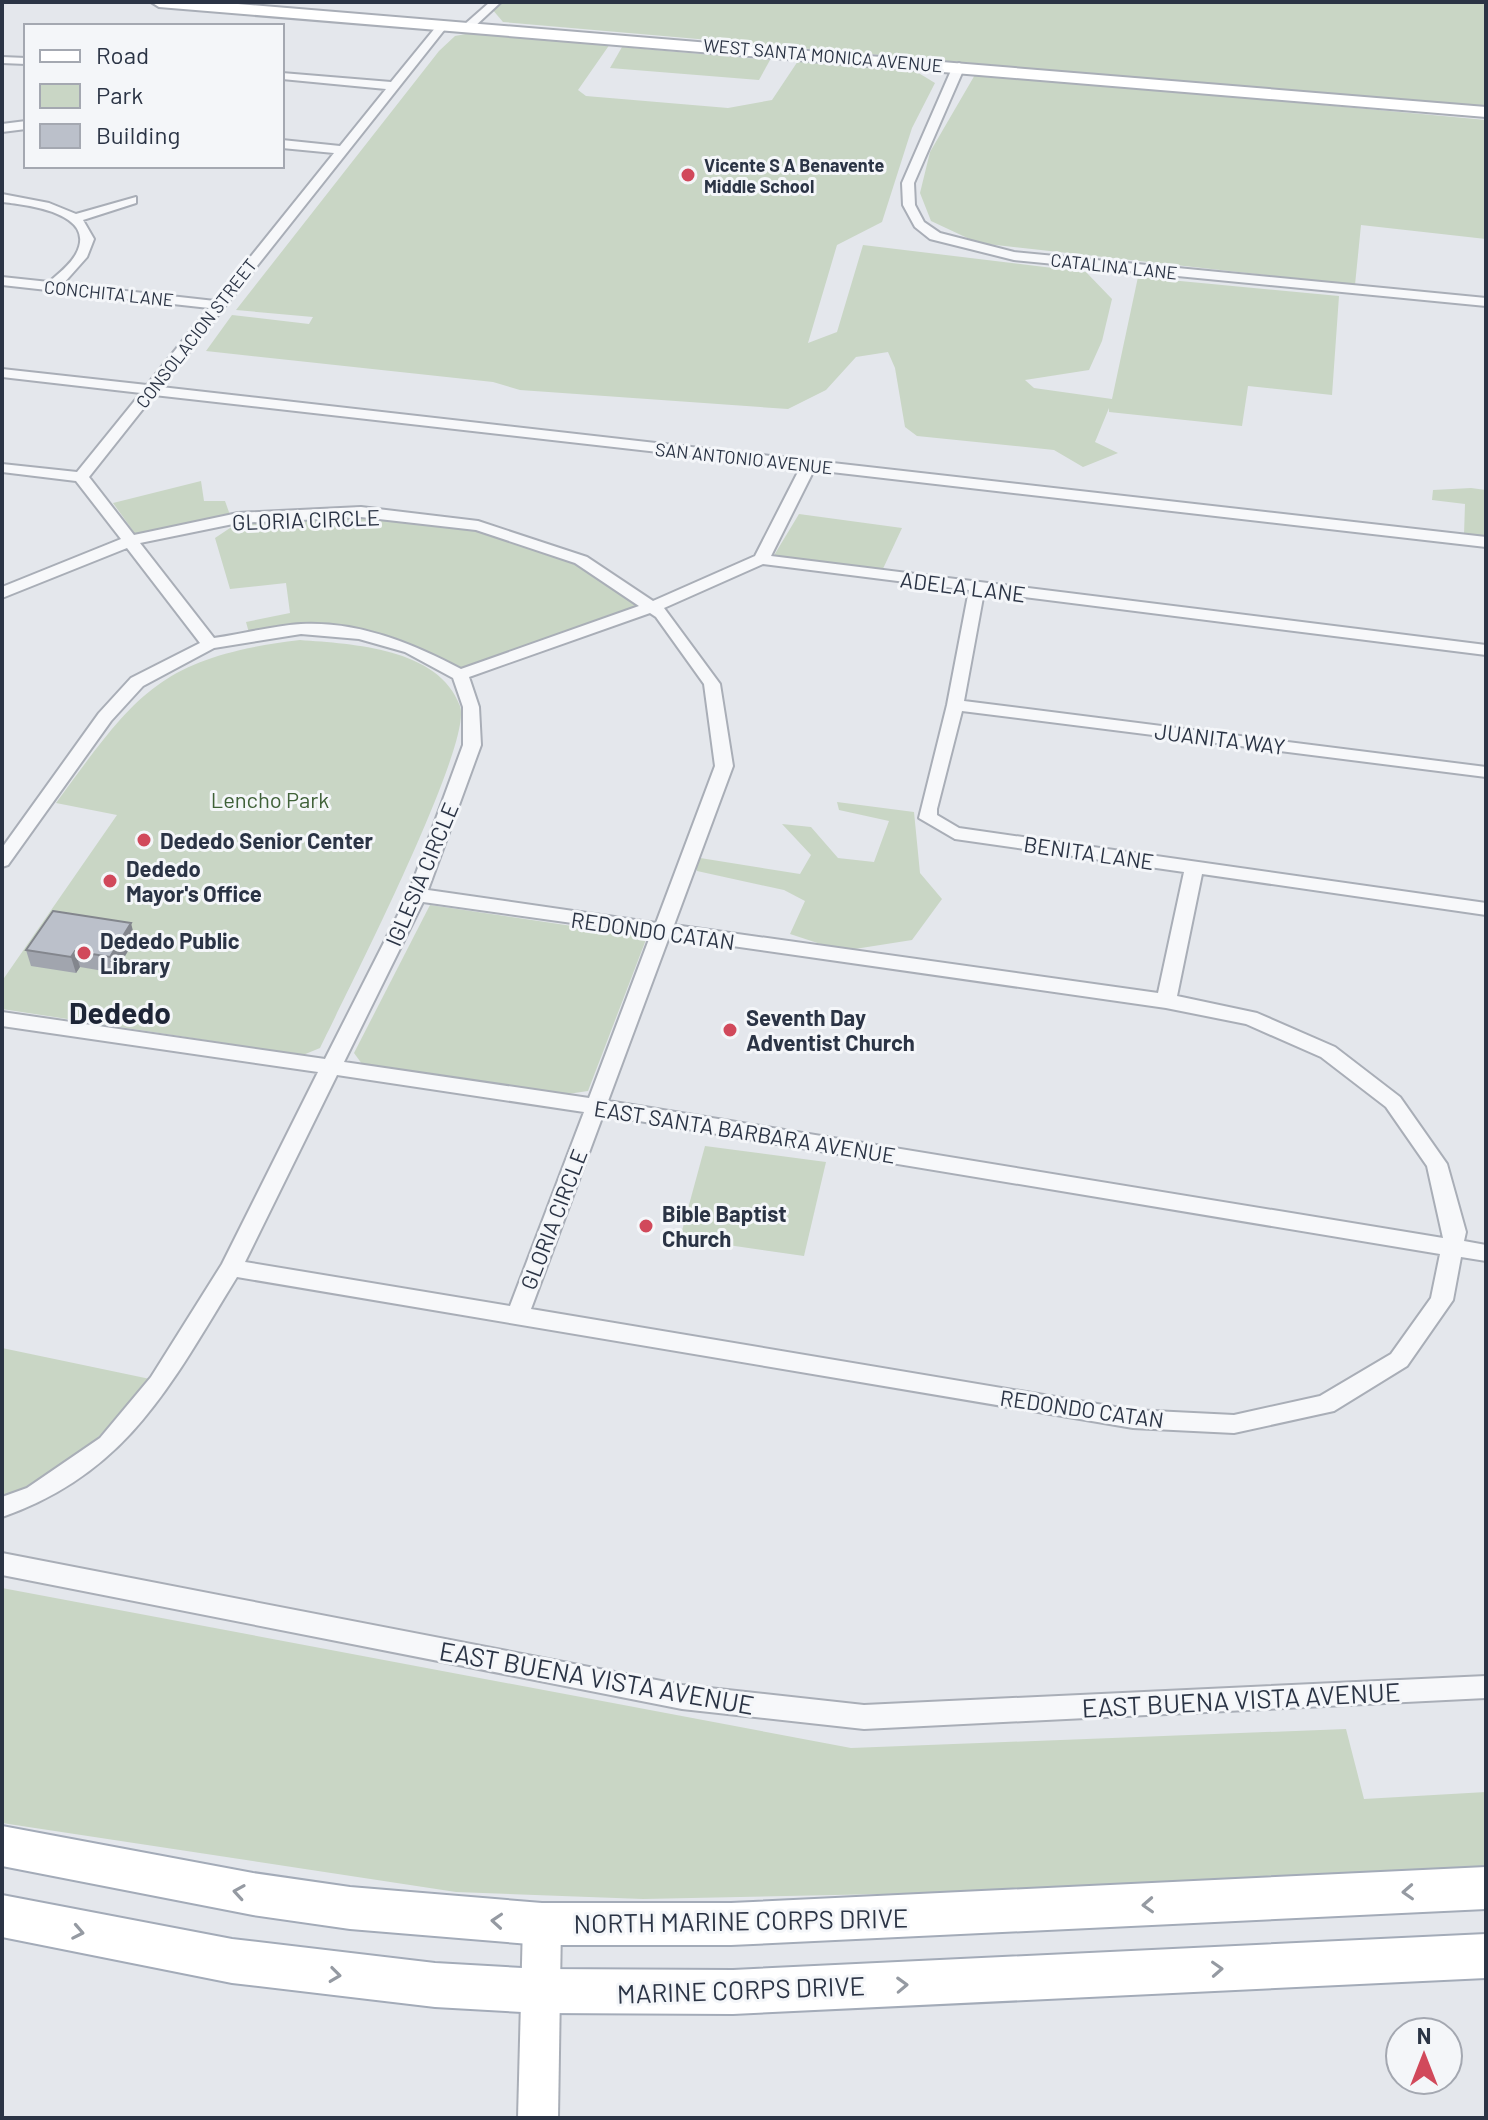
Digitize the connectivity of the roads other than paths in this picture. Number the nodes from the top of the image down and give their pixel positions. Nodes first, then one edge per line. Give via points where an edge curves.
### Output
1 (159, 2) edge
2 (496, 2) edge
3 (444, 24) junction
4 (469, 26) junction
5 (2, 60) edge
6 (24, 61) edge
7 (959, 66) junction
8 (284, 76) edge
9 (393, 86) junction
10 (1486, 112) edge
11 (24, 125) edge
12 (2, 128) edge
13 (284, 144) edge
14 (342, 150) junction
15 (2, 198) edge
16 (132, 200) dead end
17 (75, 218) junction
18 (2, 281) edge
19 (53, 286) junction
20 (1486, 302) edge
21 (217, 305) junction
22 (2, 373) edge
23 (153, 390) junction
24 (809, 466) junction
25 (2, 468) edge
26 (81, 477) junction
27 (130, 541) junction
28 (1486, 542) edge
29 (761, 559) junction
30 (977, 589) junction
31 (2, 593) edge
32 (652, 607) junction
33 (210, 644) junction
34 (1486, 650) edge
35 (460, 675) junction
36 (955, 705) junction
37 (1486, 772) edge
38 (10, 836) edge
39 (2, 861) edge
40 (1194, 867) junction
41 (417, 895) junction
42 (1486, 909) edge
43 (659, 931) junction
44 (1166, 1001) junction
45 (2, 1019) edge
46 (330, 1070) junction
47 (596, 1106) junction
48 (1454, 1247) junction
49 (1486, 1253) edge
50 (231, 1268) junction
51 (518, 1314) junction
52 (2, 1507) edge
53 (2, 1564) edge
54 (1486, 1687) edge
55 (2, 1846) edge
56 (1486, 1888) edge
57 (2, 1916) edge
58 (542, 1924) junction
59 (1486, 1956) edge
60 (541, 1991) junction
61 (538, 2118) edge

1 - 3 main road, WEST SANTA MONICA AVENUE
2 - 4 street
3 - 4 main road, WEST SANTA MONICA AVENUE
3 - 9 street, CONSOLACION STREET
4 - 7 main road, WEST SANTA MONICA AVENUE
5 - 6 street
7 - 10 main road, WEST SANTA MONICA AVENUE
7 - 20 street, CATALINA LANE via 908,183 909,205 919,224 935,236 1014,256
8 - 9 street
9 - 14 street, CONSOLACION STREET
11 - 12 street
13 - 14 street
14 - 21 street, CONSOLACION STREET
15 - 17 street via 56,208
16 - 17 street
17 - 19 street via 85,228 83,254
18 - 19 street, CONCHITA LANE
19 - 21 street, CONCHITA LANE
21 - 23 street, CONSOLACION STREET
22 - 23 street, SAN ANTONIO AVENUE
23 - 24 street, SAN ANTONIO AVENUE
23 - 26 street, CONSOLACION STREET
24 - 28 street, SAN ANTONIO AVENUE
24 - 29 street
25 - 26 street
26 - 27 street
27 - 31 street, GLORIA CIRCLE
27 - 32 street, GLORIA CIRCLE via 238,518 361,512 478,526 581,560
27 - 33 street
29 - 30 street, ADELA LANE
29 - 32 street
30 - 34 street, ADELA LANE
30 - 36 street, BENITA LANE
32 - 35 street
32 - 43 street, GLORIA CIRCLE via 712,684 724,766
33 - 35 street via 301,629 360,634 411,649
33 - 38 street via 137,682
35 - 41 street, IGLESIA CIRCLE via 471,707 472,745
36 - 37 street, JUANITA WAY
36 - 40 street, BENITA LANE via 928,809 935,824 955,833
38 - 39 street
40 - 42 street, BENITA LANE
40 - 44 street
41 - 43 street, REDONDO CATAN
41 - 46 street, IGLESIA CIRCLE
43 - 44 street, REDONDO CATAN
43 - 47 street, GLORIA CIRCLE
44 - 48 street, REDONDO CATAN via 1250,1018 1328,1052 1393,1102 1437,1164
45 - 46 street, EAST SANTA BARBARA AVENUE
46 - 47 street, EAST SANTA BARBARA AVENUE
46 - 50 street, IGLESIA CIRCLE
47 - 48 street, EAST SANTA BARBARA AVENUE
47 - 51 street, GLORIA CIRCLE
48 - 49 street, EAST SANTA BARBARA AVENUE
48 - 51 street, REDONDO CATAN via 1442,1300 1399,1360 1326,1404 1234,1424 1133,1419
50 - 51 street, REDONDO CATAN
50 - 52 street, IGLESIA CIRCLE via 159,1384 108,1445 35,1495
53 - 54 street, EAST BUENA VISTA AVENUE via 682,1697 864,1717
58 -> 55 main road, NORTH MARINE CORPS DRIVE via 267,1896
56 -> 58 main road, NORTH MARINE CORPS DRIVE via 731,1924
57 -> 60 main road, MARINE CORPS DRIVE via 232,1961 391,1981
58 - 60 main road
60 -> 59 main road, MARINE CORPS DRIVE via 733,1992
60 - 61 main road

